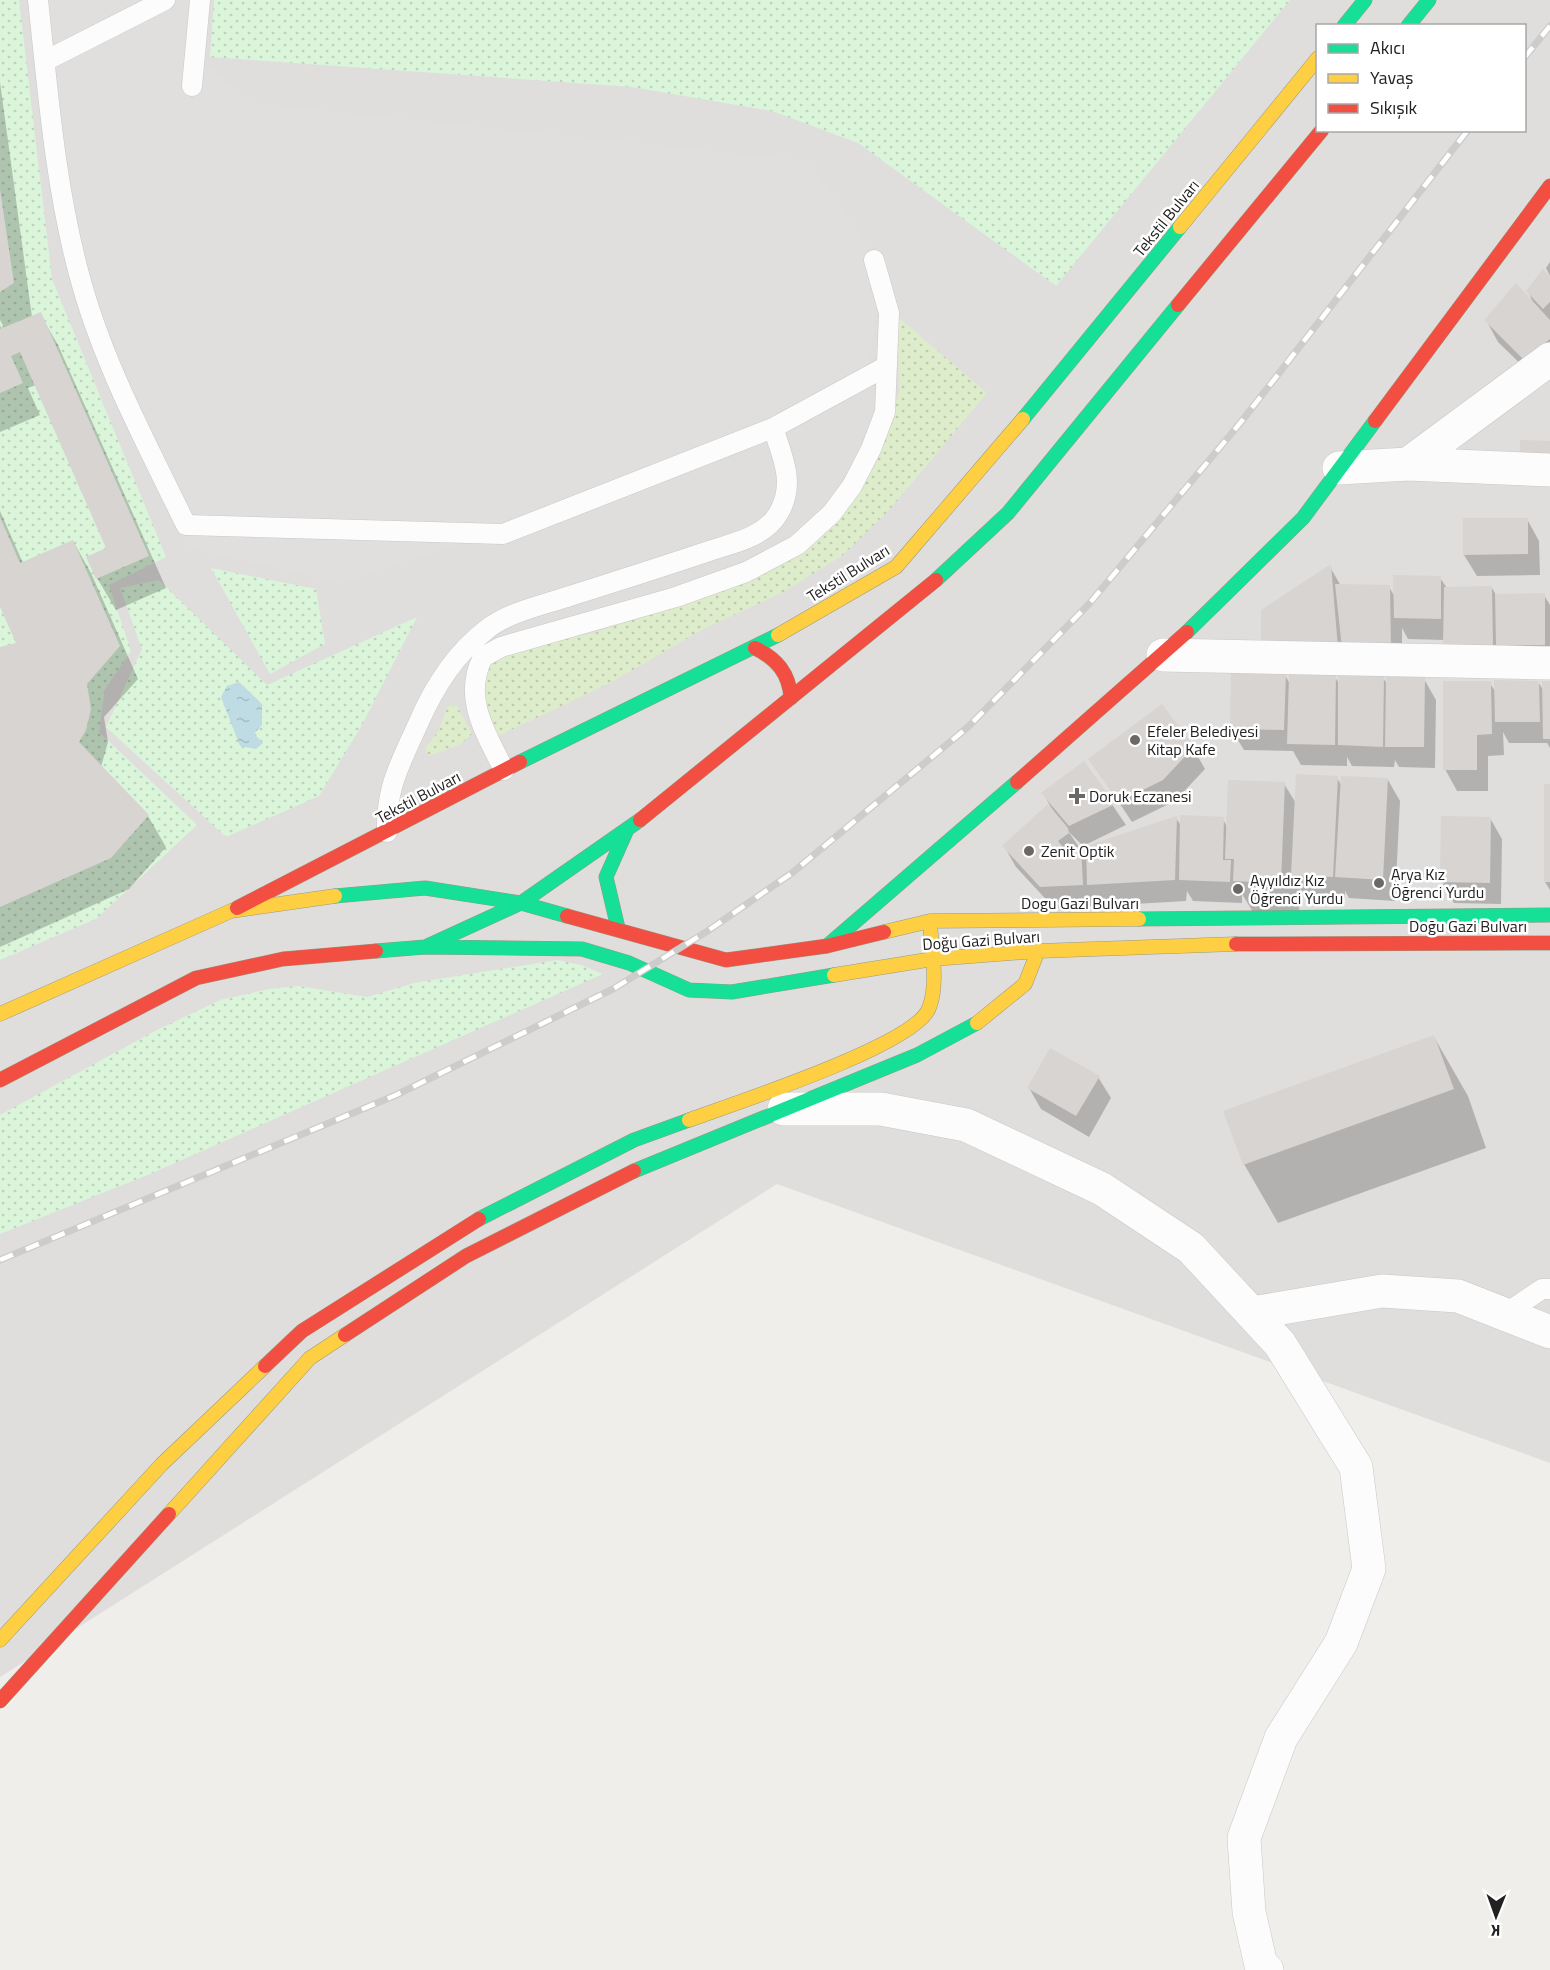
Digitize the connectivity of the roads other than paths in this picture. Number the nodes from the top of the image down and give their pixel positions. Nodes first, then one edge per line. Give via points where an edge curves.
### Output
1 (38, 0) edge
2 (165, 0) edge
3 (200, 0) edge
4 (1365, 0) edge
5 (1429, 0) edge
6 (1346, 24) edge
7 (1410, 24) edge
8 (1316, 59) edge
9 (45, 61) junction
10 (192, 86) dead end
11 (1320, 132) edge
12 (1550, 186) edge
13 (874, 260) dead end
14 (1550, 359) edge
15 (887, 366) junction
16 (773, 428) junction
17 (1408, 464) junction
18 (1339, 468) junction
19 (1550, 470) edge
20 (755, 648) junction
21 (1163, 655) junction
22 (1550, 663) edge
23 (791, 698) junction
24 (504, 770) junction
25 (387, 832) junction
26 (626, 832) junction
27 (521, 903) junction
28 (231, 911) junction
29 (1550, 915) edge
30 (1040, 918) junction
31 (930, 921) junction
32 (618, 928) junction
33 (1550, 943) edge
34 (826, 946) junction
35 (425, 947) junction
36 (1038, 951) junction
37 (933, 959) junction
38 (0, 1014) edge
39 (0, 1080) edge
40 (784, 1109) junction
41 (1550, 1288) edge
42 (1252, 1313) junction
43 (1505, 1314) junction
44 (1550, 1332) edge
45 (0, 1640) edge
46 (0, 1701) edge
47 (1267, 1970) edge

1 - 9 lane
2 - 9 lane
3 - 10 lane
4 - 6 main road
5 - 7 main road
8 - 20 main road, Tekstil Bulvarı via 1023,419 896,567
9 - 16 lane via 55,157 79,275 114,374 186,525 503,534
11 - 23 main road via 1008,513 949,570
12 - 18 main road
13 - 15 lane via 889,313
14 - 17 street
15 - 16 lane
15 - 24 lane via 885,412 871,449 852,486 832,513 796,545 746,572 676,597 501,647 483,657 475,678 474,703
16 - 25 lane via 789,488 778,515 763,531 528,609 488,628 459,653 426,706 395,776 386,804
17 - 18 street
17 - 19 street
18 - 21 main road via 1303,518
20 - 23 main road via 772,656 784,670
20 - 24 main road, Tekstil Bulvarı
21 - 22 street
21 - 34 main road
23 - 26 main road
24 - 25 main road, Tekstil Bulvarı
25 - 28 main road, Tekstil Bulvarı
26 - 27 main road
26 - 32 main road via 606,878
27 - 28 main road, Dogu Gazi Bulvarı via 425,888 367,891
27 - 32 main road, Dogu Gazi Bulvarı
27 - 35 main road
28 - 38 main road
29 - 30 main road, Dogu Gazi Bulvarı
30 - 31 main road, Dogu Gazi Bulvarı
30 - 36 lane
31 - 34 main road, Dogu Gazi Bulvarı
31 - 37 main road
32 - 34 main road, Dogu Gazi Bulvarı via 726,960
33 - 36 main road, Doğu Gazi Bulvarı via 1297,942
35 - 37 main road, Doğu Gazi Bulvarı via 582,949 629,963 688,990 732,992
35 - 39 main road via 283,959 196,978
36 - 37 main road, Doğu Gazi Bulvarı
36 - 40 main road via 1025,984 984,1019 916,1055
37 - 45 main road via 929,1009 920,1022 897,1038 634,1140 489,1213 302,1331 162,1464
40 - 42 street via 881,1109 966,1125 1102,1189 1191,1248
40 - 46 main road via 645,1166 466,1256 310,1358
41 - 43 lane via 1542,1289
42 - 43 street via 1382,1291 1458,1296
42 - 47 street via 1280,1344 1356,1467 1369,1569 1341,1643 1281,1738 1244,1838 1248,1912 1261,1965
43 - 44 street

